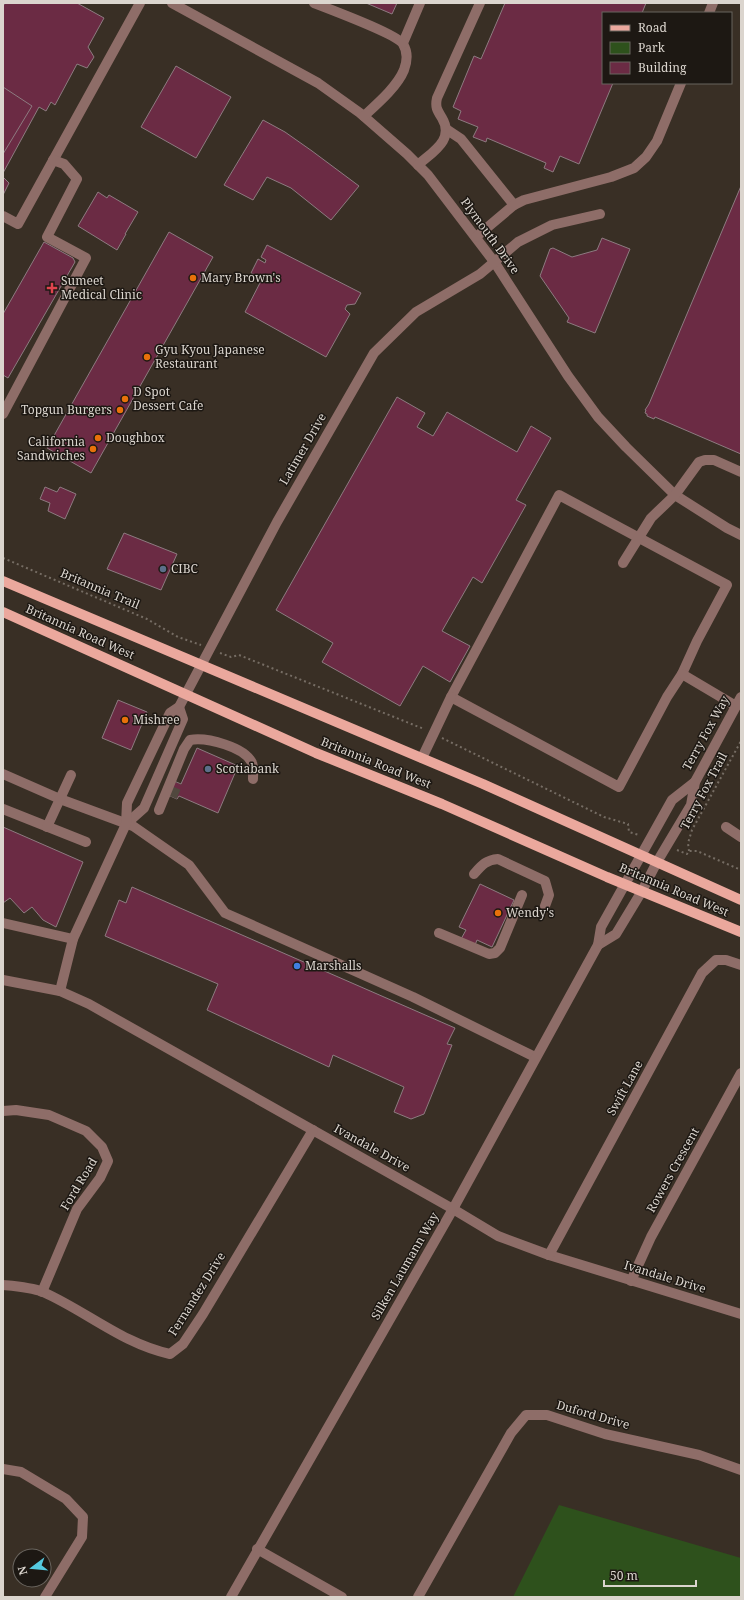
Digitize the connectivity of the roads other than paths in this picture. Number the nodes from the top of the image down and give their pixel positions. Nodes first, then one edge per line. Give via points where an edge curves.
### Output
1 (140, 3) edge
2 (172, 3) edge
3 (314, 3) edge
4 (420, 3) edge
5 (480, 3) edge
6 (403, 43) junction
7 (681, 84) edge
8 (364, 116) junction
9 (446, 129) junction
10 (53, 160) junction
11 (418, 165) junction
12 (514, 205) junction
13 (600, 214) dead end
14 (3, 216) edge
15 (476, 237) junction
16 (495, 262) junction
17 (3, 414) edge
18 (741, 472) edge
19 (675, 495) junction
20 (741, 535) edge
21 (639, 538) junction
22 (623, 563) dead end
23 (3, 581) edge
24 (3, 612) edge
25 (201, 665) junction
26 (682, 674) junction
27 (186, 694) junction
28 (451, 697) junction
29 (741, 697) edge
30 (736, 706) junction
31 (180, 707) junction
32 (422, 758) junction
33 (178, 764) junction
34 (3, 774) edge
35 (71, 775) dead end
36 (253, 779) dead end
37 (694, 782) junction
38 (178, 783) tunnel mouth
39 (172, 797) tunnel mouth
40 (60, 799) junction
41 (3, 809) edge
42 (126, 824) junction
43 (48, 827) junction
44 (726, 827) dead end
45 (741, 836) edge
46 (86, 842) dead end
47 (642, 856) junction
48 (657, 862) junction
49 (474, 874) dead end
50 (626, 884) junction
51 (642, 891) junction
52 (522, 895) dead end
53 (741, 900) edge
54 (546, 906) dead end
55 (3, 923) edge
56 (741, 932) edge
57 (439, 933) dead end
58 (73, 939) junction
59 (598, 945) junction
60 (741, 965) edge
61 (3, 980) edge
62 (60, 991) junction
63 (536, 1057) junction
64 (741, 1073) edge
65 (3, 1111) edge
66 (313, 1130) junction
67 (452, 1209) junction
68 (549, 1255) junction
69 (631, 1281) junction
70 (3, 1285) edge
71 (42, 1292) junction
72 (741, 1314) edge
73 (3, 1469) edge
74 (741, 1470) edge
75 (257, 1549) junction
76 (45, 1597) edge
77 (231, 1597) edge
78 (342, 1597) edge
79 (418, 1597) edge

1 - 10 street
2 - 8 street, Plymouth Drive via 318,83
3 - 6 street via 391,35
4 - 6 street
5 - 9 street via 436,98 436,110
6 - 8 street via 407,54 404,71 391,89
7 - 12 street via 657,142 634,168 611,177 537,195
8 - 11 street, Plymouth Drive
9 - 11 street via 443,142
9 - 12 street via 461,139
10 - 14 street via 18,224
10 - 17 street via 64,164 77,179 47,237 86,258
11 - 15 street, Plymouth Drive
12 - 15 street
13 - 16 street, Latimer Drive via 552,225 518,242
15 - 16 street, Plymouth Drive
16 - 19 street, Plymouth Drive via 568,376 598,417
16 - 25 street, Latimer Drive via 480,274 416,312 374,353 289,501
18 - 19 street via 714,460 699,462
19 - 20 street, Plymouth Drive
19 - 21 street via 651,518
21 - 22 street
21 - 26 street via 727,585
21 - 28 street via 559,495
23 - 25 main road, Britannia Road West
24 - 27 main road, Britannia Road West
25 - 27 street, Latimer Drive
25 - 32 main road, Britannia Road West
26 - 28 street via 619,787
26 - 30 street
27 - 31 street, Latimer Drive
27 - 50 main road, Britannia Road West via 316,753 442,804
28 - 32 street
29 - 30 street, Terry Fox Way
30 - 37 street, Terry Fox Way
31 - 42 street via 170,713 127,803
31 - 42 street via 183,719 144,808
32 - 47 main road, Britannia Road West
33 - 36 street via 190,740 210,740 246,754 253,764
33 - 38 street
33 - 39 street via 160,807 170,802
34 - 40 street
35 - 40 street
37 - 47 street, Terry Fox Way via 672,800
37 - 48 street, Terry Fox Way via 691,805
40 - 42 street
40 - 43 street
41 - 43 street
42 - 58 street
42 - 63 street via 133,826 189,865 225,913 413,997
43 - 46 street
44 - 45 street
47 - 48 main road, Britannia Road West
47 - 50 street, Terry Fox Way
48 - 51 street, Terry Fox Way
48 - 53 main road, Britannia Road West
49 - 54 street via 484,862 498,859 545,881 549,895
50 - 51 main road, Britannia Road West
50 - 59 street, Silken Laumann Way via 601,928
51 - 56 main road, Britannia Road West
51 - 59 street, Silken Laumann Way via 616,934
52 - 57 street via 500,948 495,953 489,954
55 - 58 street
58 - 62 street
59 - 63 street, Silken Laumann Way
60 - 68 street, Swift Lane via 716,960 702,973
61 - 62 street, Ivandale Drive
62 - 66 street, Ivandale Drive via 89,1004
63 - 67 street, Silken Laumann Way
64 - 69 street, Rowers Crescent via 651,1237
65 - 71 street, Ford Road via 16,1110 49,1115 86,1131 102,1147 108,1161 100,1178 77,1209
66 - 67 street, Ivandale Drive
66 - 71 street, Fernandez Drive via 203,1314 183,1344 170,1354 152,1350 131,1340
67 - 68 street, Ivandale Drive via 498,1236
67 - 75 street, Silken Laumann Way
68 - 69 street, Ivandale Drive
69 - 72 street, Ivandale Drive
70 - 71 street, Fernandez Drive
73 - 76 street via 21,1472 66,1499 83,1517 82,1537
74 - 79 street, Duford Drive via 700,1455 605,1434 547,1415 526,1415 511,1433
75 - 77 street, Silken Laumann Way
75 - 78 street

